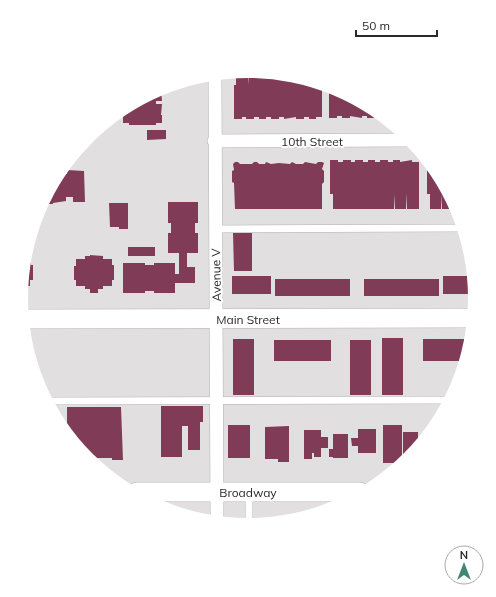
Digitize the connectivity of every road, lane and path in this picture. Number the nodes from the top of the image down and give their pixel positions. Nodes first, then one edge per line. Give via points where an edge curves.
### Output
1 (215, 81) edge
2 (401, 140) edge
3 (214, 141) junction
4 (456, 228) edge
5 (215, 229) junction
6 (467, 318) edge
7 (29, 319) edge
8 (216, 319) junction
9 (443, 400) edge
10 (54, 401) edge
11 (217, 401) junction
12 (144, 492) edge
13 (217, 492) junction
14 (249, 492) junction
15 (352, 492) edge
16 (217, 517) edge
17 (249, 518) edge

1 - 3 street, Avenue V
2 - 3 street, 10th Street
3 - 5 street, Avenue V
4 - 5 lane
5 - 8 street, Avenue V
6 - 8 street, Main Street
7 - 8 street, Main Street
8 - 11 street, Avenue V
9 - 11 lane
10 - 11 lane
11 - 13 street, Avenue V
12 - 13 street, Broadway
13 - 14 street, Broadway
13 - 16 street, Avenue V
14 - 15 street, Broadway
14 - 17 lane

